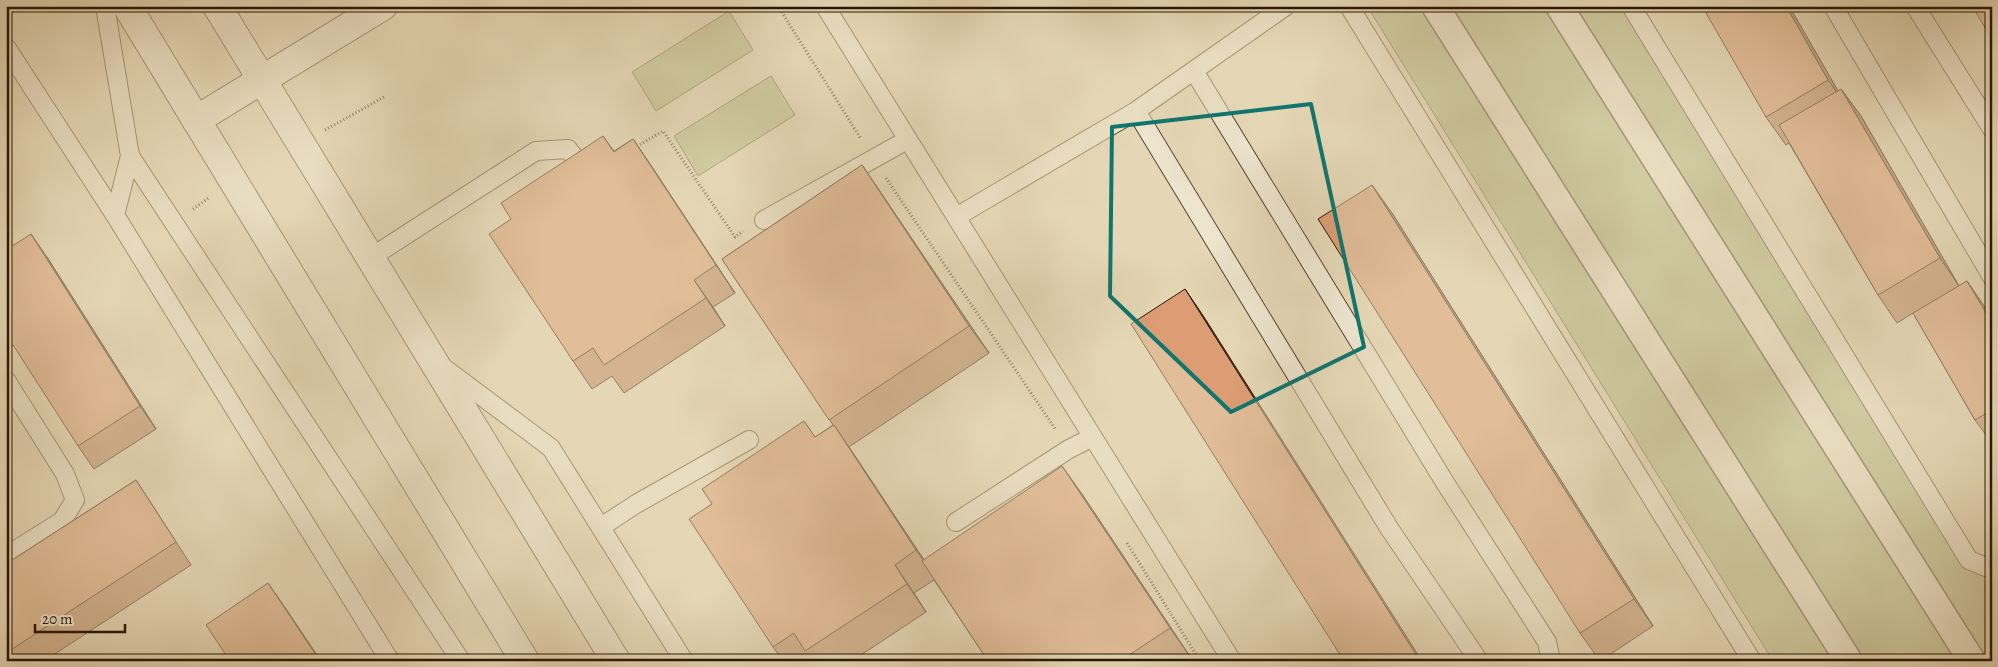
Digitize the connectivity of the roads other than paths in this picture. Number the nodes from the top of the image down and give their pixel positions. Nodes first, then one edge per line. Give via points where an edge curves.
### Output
1 (105, 6) edge
2 (127, 6) edge
3 (217, 6) edge
4 (383, 6) edge
5 (824, 6) edge
6 (1286, 6) edge
7 (1349, 6) edge
8 (1435, 6) edge
9 (1559, 6) edge
10 (1631, 6) edge
11 (1833, 6) edge
12 (1915, 6) edge
13 (6, 47) edge
14 (1194, 70) junction
15 (262, 80) junction
16 (1136, 111) junction
17 (196, 120) junction
18 (1992, 129) edge
19 (907, 140) junction
20 (130, 156) junction
21 (588, 174) edge
22 (116, 215) junction
23 (956, 217) junction
24 (764, 220) road end
25 (370, 258) junction
26 (1992, 277) edge
27 (432, 360) junction
28 (6, 380) edge
29 (1093, 437) junction
30 (750, 440) dead end
31 (956, 522) dead end
32 (601, 528) junction
33 (6, 556) edge
34 (1992, 568) edge
35 (390, 661) edge
36 (461, 661) edge
37 (525, 661) edge
38 (616, 661) edge
39 (684, 661) edge
40 (1232, 661) edge
41 (1479, 661) edge
42 (1551, 661) edge
43 (1752, 661) edge
44 (1849, 661) edge
45 (1972, 661) edge

1 - 20 lane
2 - 17 street
3 - 15 street
4 - 15 street
5 - 19 lane
6 - 14 lane
7 - 43 lane
8 - 44 street
9 - 45 street
10 - 34 lane via 1969,560
11 - 26 lane
12 - 18 lane
13 - 22 lane
14 - 16 lane
14 - 42 lane via 1444,481 1547,642
15 - 17 street
15 - 25 street
16 - 23 lane
16 - 41 lane via 1389,528
17 - 37 street
19 - 23 lane
19 - 24 lane
20 - 22 lane
20 - 36 lane
21 - 25 lane via 568,149 536,151
22 - 35 lane
23 - 29 lane
25 - 27 street
27 - 32 lane via 551,448
27 - 38 street
28 - 33 lane via 65,474 75,500 62,522
29 - 31 lane
29 - 40 lane
30 - 32 lane via 636,504
32 - 39 lane

